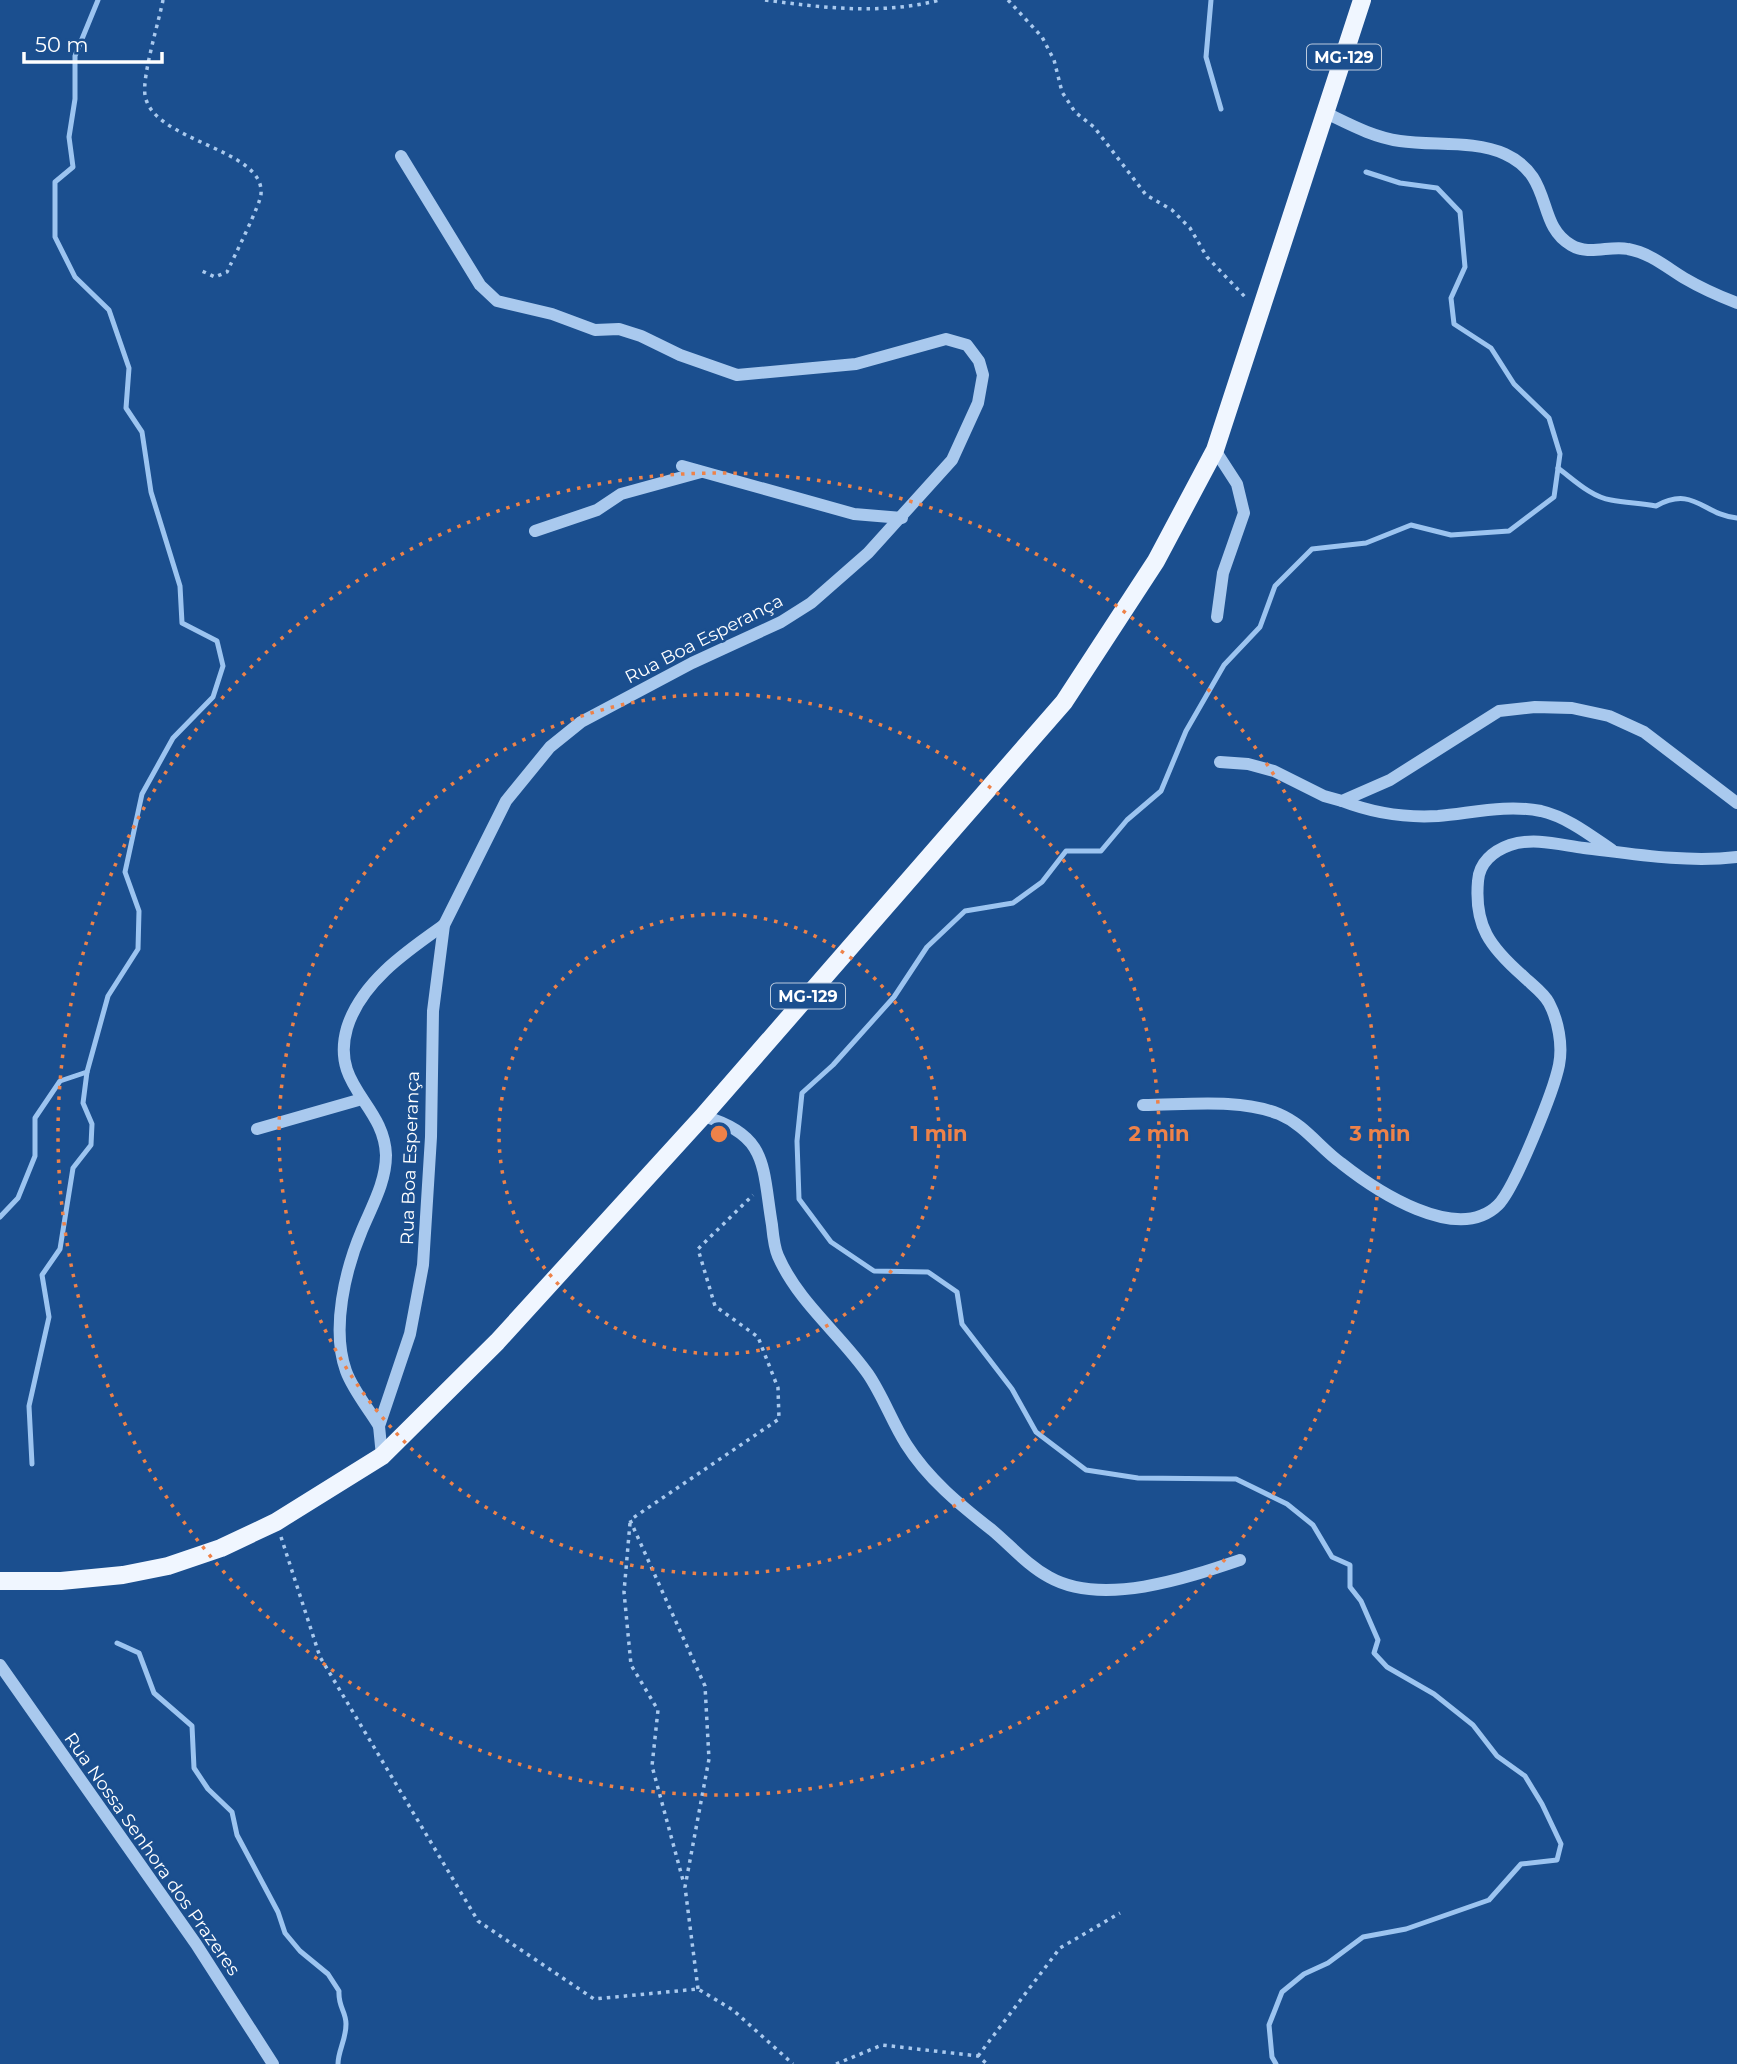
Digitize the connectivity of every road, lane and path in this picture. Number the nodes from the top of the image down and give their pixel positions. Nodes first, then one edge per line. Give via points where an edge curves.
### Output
1 (163, 0) edge
2 (765, 0) edge
3 (940, 0) edge
4 (1008, 0) edge
5 (1362, 0) edge
6 (1326, 113) junction
7 (401, 156) dead end
8 (202, 271) dead end
9 (1737, 303) edge
10 (1259, 312) junction
11 (1215, 450) junction
12 (682, 466) dead end
13 (702, 472) junction
14 (902, 518) junction
15 (535, 531) dead end
16 (1217, 617) dead end
17 (1220, 762) dead end
18 (1342, 801) junction
19 (1737, 803) edge
20 (1613, 851) junction
21 (1737, 858) edge
22 (444, 925) junction
23 (362, 1099) junction
24 (1143, 1105) dead end
25 (703, 1116) junction
26 (257, 1129) dead end
27 (765, 1184) junction
28 (379, 1426) junction
29 (382, 1456) junction
30 (630, 1520) junction
31 (276, 1522) junction
32 (1240, 1560) dead end
33 (0, 1581) edge
34 (0, 1665) edge
35 (685, 1887) junction
36 (1120, 1913) dead end
37 (698, 1989) junction
38 (978, 2056) junction
39 (273, 2064) edge
40 (793, 2064) edge
41 (836, 2064) edge
42 (987, 2064) edge

1 - 8 path via 144,92 149,111 244,164 258,178 262,194 227,272 215,277
2 - 3 path via 875,11
4 - 10 path via 1042,37 1062,92 1075,112 1094,127 1146,195 1172,210 1190,228 1208,257
5 - 6 main road, MG-129
6 - 9 street via 1370,135 1504,154 1526,167 1540,184 1556,230 1572,246 1598,251 1626,248 1650,255 1685,279
6 - 10 main road, MG-129
7 - 14 street, Rua Boa Esperança via 480,285 497,301 595,330 641,335 703,364 750,376 856,365 946,339 967,345 983,375 978,403 952,460
10 - 11 main road, MG-129
11 - 16 street via 1237,484 1244,513 1223,573
11 - 25 main road, MG-129 via 1156,561 1064,702
12 - 13 street
13 - 14 street via 854,514
13 - 15 street via 621,494 597,510
14 - 22 street, Rua Boa Esperança via 838,580 780,622 604,709 550,747 506,801
17 - 18 street via 1273,771
18 - 19 street via 1390,780 1499,711 1535,707 1609,716 1644,732
18 - 20 street via 1369,812 1402,816 1506,808 1541,811 1570,822
20 - 21 street
20 - 24 street via 1544,842 1512,844 1491,854 1478,872 1476,904 1484,933 1503,959 1548,1001 1559,1031 1559,1063 1550,1094 1498,1206 1477,1216 1445,1218 1411,1209 1341,1164 1302,1125 1276,1113 1236,1106
22 - 23 street via 389,967 356,1008 343,1055 349,1079
22 - 28 street, Rua Boa Esperança via 433,1012 423,1265 410,1334
23 - 26 street
23 - 28 street via 385,1140 386,1166 348,1274 340,1335 346,1370
25 - 27 street via 729,1123 747,1138 760,1153
25 - 29 main road, MG-129 via 497,1342
27 - 30 path via 698,1249 715,1307 758,1337 779,1388 779,1419
27 - 32 street via 776,1254 789,1277 849,1348 929,1474 1027,1563 1051,1579 1079,1589 1107,1590 1180,1580
28 - 29 street, Rua Boa Esperança
29 - 31 main road, MG-129
30 - 35 path via 624,1592 631,1665 657,1710 652,1766
30 - 35 path via 705,1686 709,1759
31 - 33 main road, MG-129 via 168,1566 61,1581
31 - 37 path via 320,1657 478,1921 594,2000
34 - 39 street, Rua Nossa Senhora dos Prazeres
35 - 37 path
36 - 38 path via 1060,1948
37 - 40 path via 733,2010
38 - 41 path via 882,2045
38 - 42 path

